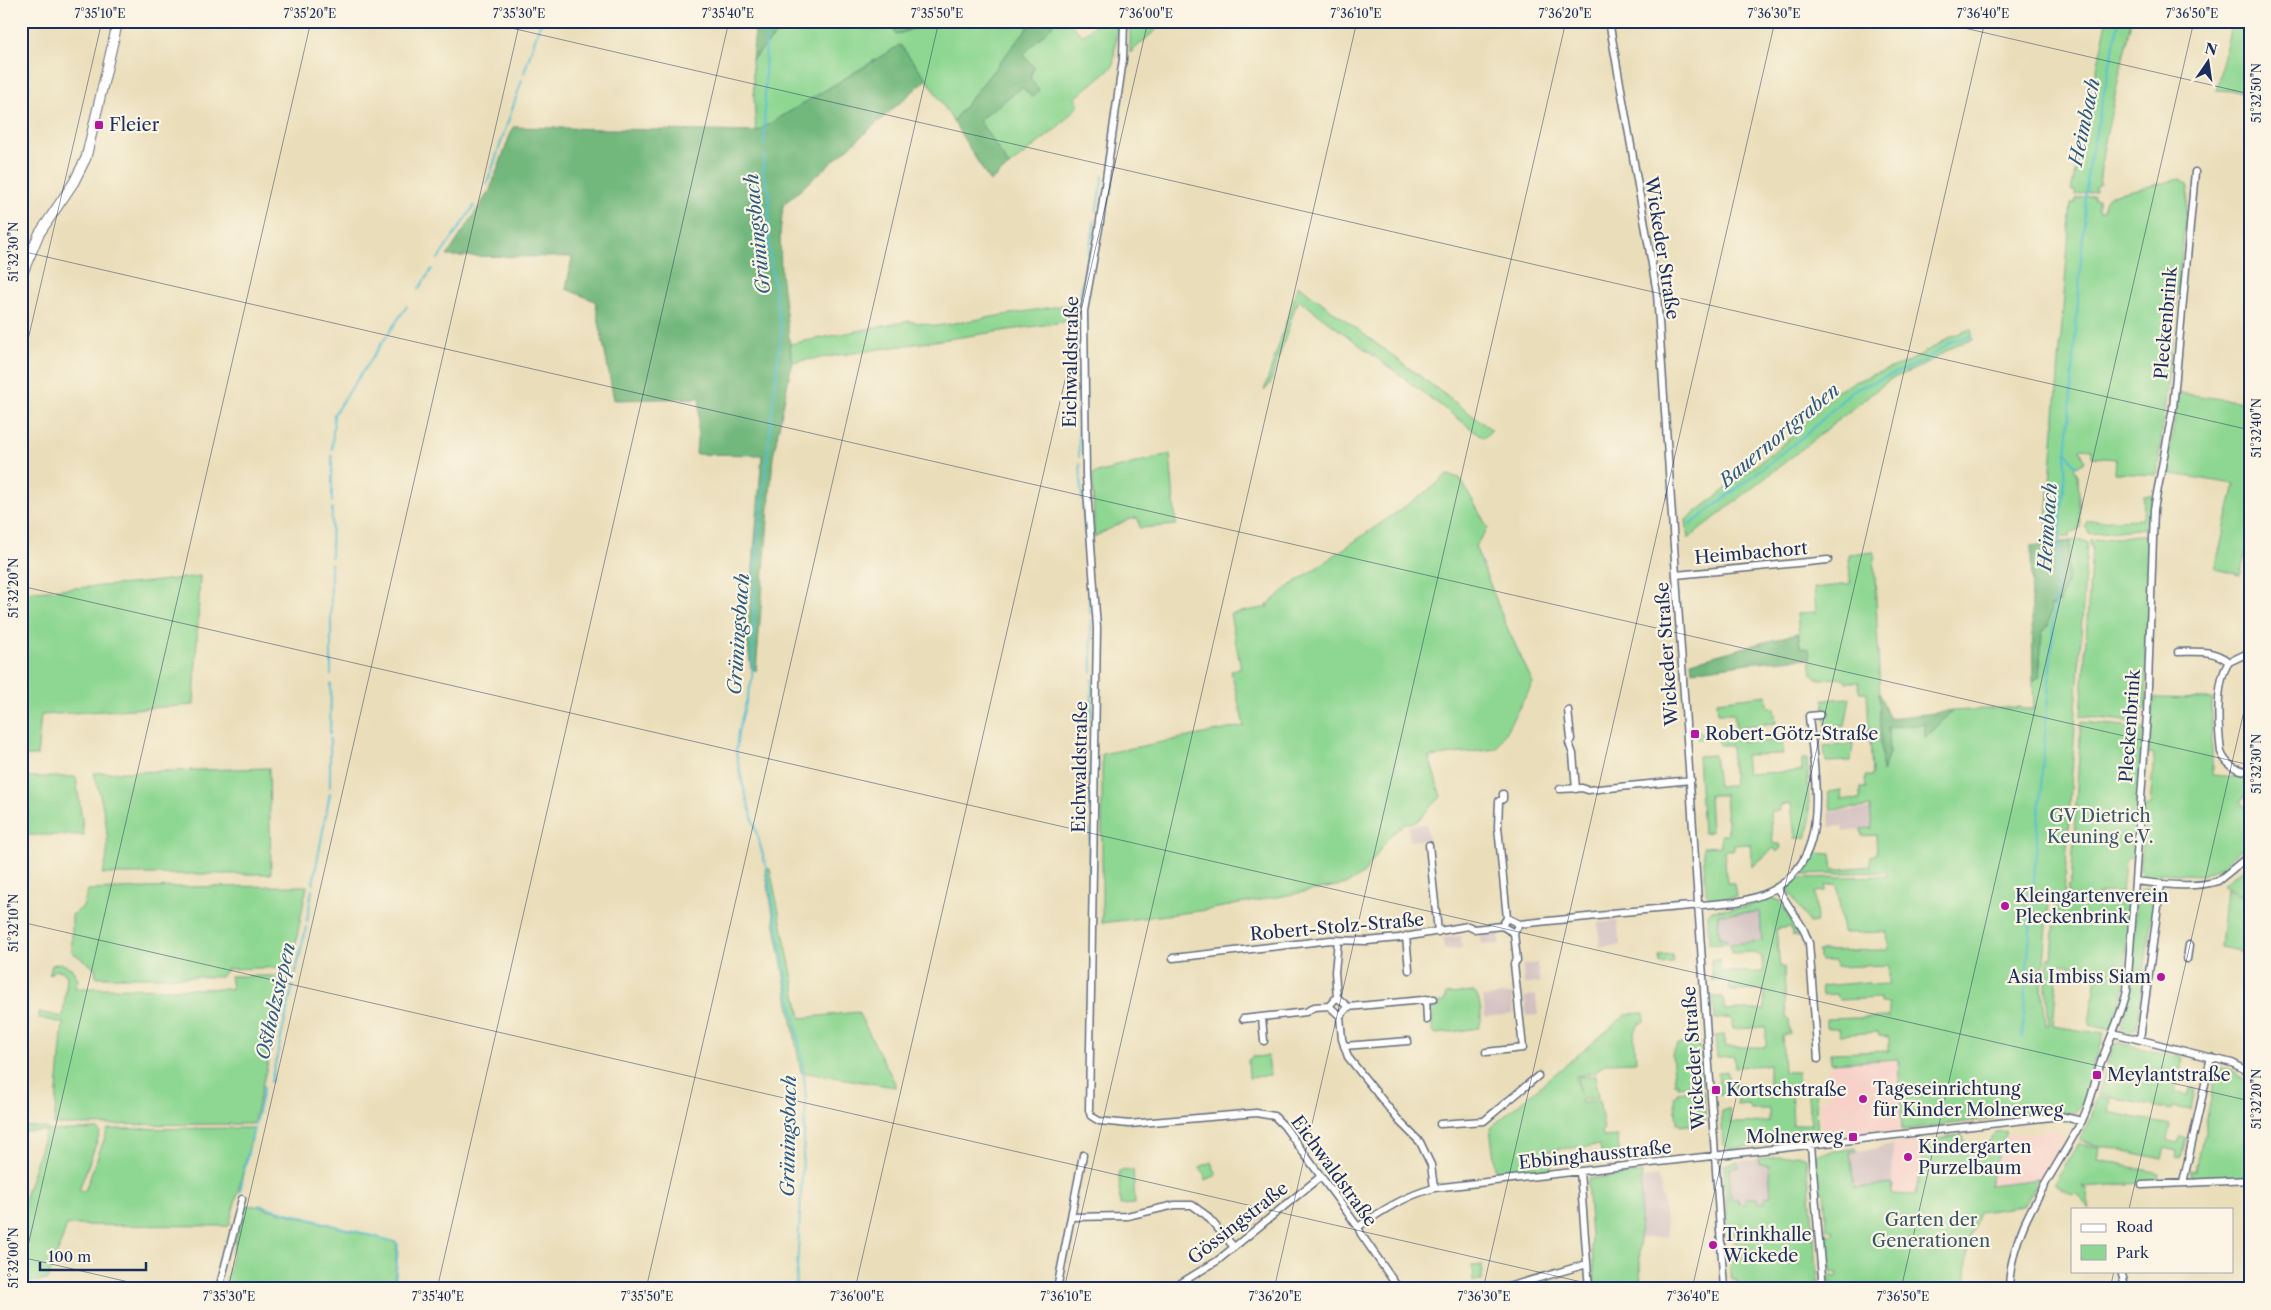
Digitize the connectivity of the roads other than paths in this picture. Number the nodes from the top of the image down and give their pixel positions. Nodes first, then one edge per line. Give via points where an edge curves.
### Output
1 (118, 21) edge
2 (1124, 21) edge
3 (1608, 21) edge
4 (2195, 172) dead end
5 (21, 277) edge
6 (1828, 560) dead end
7 (1676, 575) junction
8 (2178, 652) dead end
9 (2250, 652) edge
10 (2229, 662) junction
11 (1568, 710) dead end
12 (1820, 715) dead end
13 (2250, 771) edge
14 (1691, 780) junction
15 (1576, 788) junction
16 (1560, 790) dead end
17 (1504, 794) dead end
18 (1429, 845) dead end
19 (2250, 855) edge
20 (2135, 882) junction
21 (2161, 884) junction
22 (1777, 888) junction
23 (1699, 905) junction
24 (1507, 918) junction
25 (1518, 924) junction
26 (1502, 926) junction
27 (1438, 932) junction
28 (1514, 933) junction
29 (1406, 936) junction
30 (1338, 940) junction
31 (2189, 945) dead end
32 (1173, 958) dead end
33 (2188, 959) dead end
34 (1409, 970) dead end
35 (1337, 997) junction
36 (1426, 999) junction
37 (1434, 999) dead end
38 (1329, 1006) junction
39 (1348, 1007) junction
40 (1340, 1016) junction
41 (1262, 1017) junction
42 (1243, 1019) dead end
43 (1427, 1020) dead end
44 (2113, 1033) junction
45 (2140, 1039) junction
46 (1264, 1041) dead end
47 (1408, 1041) dead end
48 (1344, 1046) junction
49 (1486, 1052) dead end
50 (2211, 1057) junction
51 (1818, 1059) dead end
52 (2250, 1072) edge
53 (1538, 1076) dead end
54 (2082, 1121) junction
55 (1440, 1124) dead end
56 (1811, 1146) junction
57 (1082, 1155) dead end
58 (1716, 1156) junction
59 (1580, 1172) junction
60 (1320, 1177) junction
61 (2250, 1180) edge
62 (2183, 1183) junction
63 (2142, 1185) dead end
64 (1434, 1188) junction
65 (242, 1199) dead end
66 (1071, 1217) junction
67 (1358, 1226) junction
68 (1234, 1247) junction
69 (1587, 1264) junction
70 (2121, 1272) edge
71 (219, 1289) edge
72 (1057, 1289) edge
73 (1171, 1289) edge
74 (1399, 1289) edge
75 (1500, 1289) edge
76 (1589, 1289) edge
77 (1724, 1289) edge
78 (1823, 1289) edge
79 (2009, 1289) edge
80 (2126, 1289) edge

1 - 5 main road via 86,158 76,179 39,234
2 - 60 street, Eichwaldstraße via 1123,59 1084,311 1086,476 1096,628 1089,1110 1091,1116 1099,1121 1129,1124 1267,1114 1281,1122
3 - 7 street, Wickeder Straße via 1657,293
4 - 20 street, Pleckenbrink via 2173,408 2154,509 2147,715
6 - 7 street, Heimbachort
7 - 14 street, Wickeder Straße
8 - 10 street via 2209,652
9 - 10 street
10 - 13 street via 2224,669 2220,689 2221,752 2233,767
11 - 15 street
12 - 22 street via 1809,716 1817,806 1814,836 1795,872
14 - 15 street via 1588,790
14 - 23 street, Wickeder Straße
15 - 16 street
17 - 24 street via 1498,801 1498,826
18 - 27 street
19 - 21 street via 2217,882
20 - 21 street
20 - 44 street, Pleckenbrink via 2127,991
21 - 45 street
22 - 23 street via 1749,900
22 - 51 street via 1803,928 1809,944
23 - 25 street
23 - 58 street, Wickeder Straße
24 - 25 street
24 - 26 street
25 - 28 street
26 - 27 street, Robert-Stolz-Straße via 1452,927
26 - 28 street
27 - 29 street, Robert-Stolz-Straße
28 - 49 street via 1523,1048
29 - 30 street, Robert-Stolz-Straße via 1366,941
29 - 34 street
30 - 32 street, Robert-Stolz-Straße
30 - 35 street
31 - 33 street
35 - 38 street
35 - 39 street
36 - 37 street
36 - 39 street
36 - 43 street
38 - 40 street
38 - 41 street
39 - 40 street
40 - 48 street
41 - 42 street
41 - 46 street
44 - 45 street
44 - 54 street, Pleckenbrink
45 - 50 street
47 - 48 street
48 - 64 street via 1352,1063 1420,1142 1431,1165
50 - 52 street
50 - 62 street
53 - 55 street via 1484,1121
54 - 56 street, Ebbinghausstraße via 2060,1116
54 - 79 street, Pleckenbrink via 2022,1229 2011,1263
56 - 58 street, Ebbinghausstraße
56 - 78 street
57 - 66 street
58 - 59 street, Ebbinghausstraße
58 - 77 street, Wickeder Straße
59 - 64 street, Ebbinghausstraße
59 - 69 street
60 - 67 street, Eichwaldstraße
60 - 68 street, Gössingstraße
61 - 62 street
62 - 63 street
64 - 67 street, Ebbinghausstraße via 1391,1205
65 - 71 street
66 - 68 street via 1127,1216 1175,1205 1192,1205 1206,1215
66 - 72 street
67 - 74 street, Eichwaldstraße
68 - 73 street, Gössingstraße
69 - 75 street
69 - 76 street
70 - 80 street

